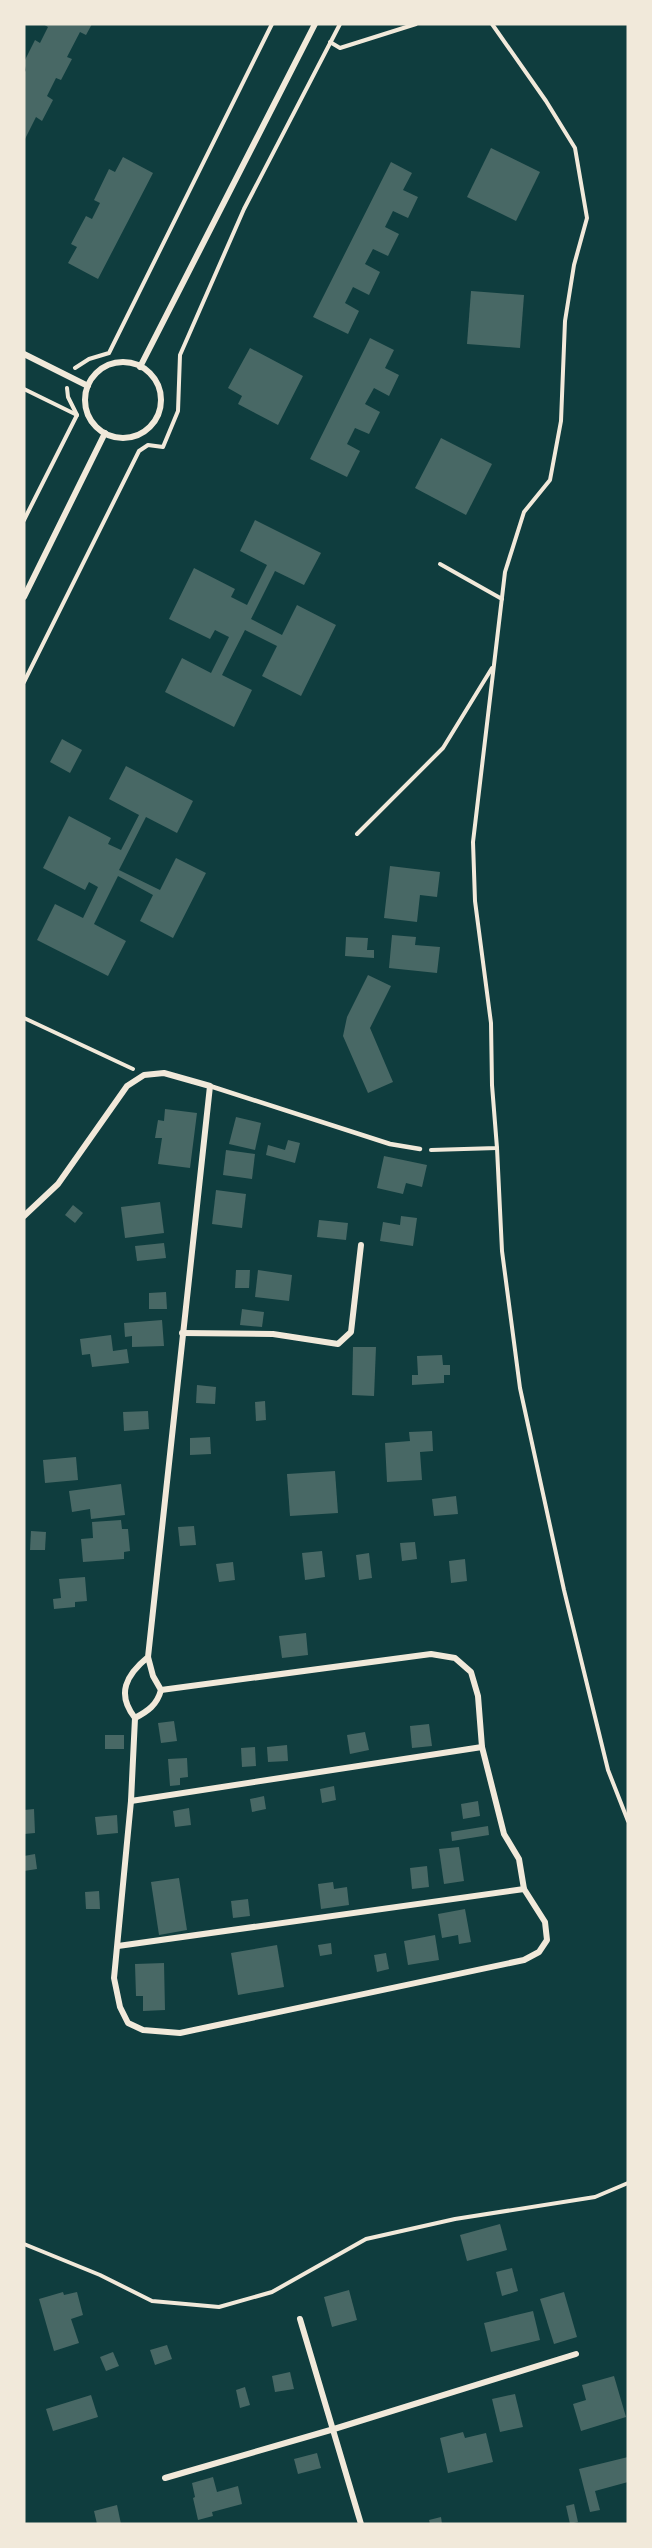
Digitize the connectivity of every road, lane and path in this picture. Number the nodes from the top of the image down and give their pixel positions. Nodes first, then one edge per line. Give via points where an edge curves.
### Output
1 (272, 24) edge
2 (315, 24) edge
3 (340, 24) edge
4 (416, 24) edge
5 (492, 24) edge
6 (330, 42) junction
7 (24, 354) edge
8 (140, 367) junction
9 (70, 377) junction
10 (88, 386) junction
11 (24, 389) edge
12 (77, 415) junction
13 (105, 433) junction
14 (24, 520) edge
15 (440, 564) dead end
16 (24, 597) edge
17 (502, 599) junction
18 (494, 665) junction
19 (24, 682) edge
20 (357, 834) dead end
21 (24, 1018) edge
22 (144, 1075) junction
23 (210, 1086) junction
24 (497, 1148) junction
25 (420, 1149) joint
26 (24, 1216) edge
27 (361, 1245) dead end
28 (182, 1333) junction
29 (147, 1657) junction
30 (161, 1690) junction
31 (135, 1718) junction
32 (482, 1747) junction
33 (131, 1801) junction
34 (628, 1821) edge
35 (524, 1889) junction
36 (118, 1946) junction
37 (628, 2182) edge
38 (24, 2244) edge
39 (300, 2319) dead end
40 (576, 2354) dead end
41 (334, 2429) junction
42 (165, 2478) dead end
43 (361, 2524) edge

1 - 9 path via 109,353 82,363
2 - 8 street
3 - 6 path
4 - 6 path via 340,48
5 - 17 path via 575,148 587,218 565,321 561,421 550,480 524,512 505,572
6 - 19 path via 244,209 180,355 178,411 163,447 148,445 139,450
7 - 9 street
8 - 10 street via 130,363 110,365
8 - 13 street via 159,390 161,400 155,420 138,435 127,438
9 - 10 street
9 - 12 path via 66,386 68,397
10 - 13 street via 89,418
11 - 12 path
12 - 14 path
13 - 16 street
15 - 17 path
17 - 18 path
18 - 20 path via 444,748
18 - 24 path via 473,842 475,901 491,1023
21 - 22 path
22 - 23 street via 164,1072
22 - 26 street via 127,1086 58,1184
23 - 25 lane via 390,1144
23 - 28 street
24 - 25 path
24 - 34 path via 502,1251 520,1388 608,1770
27 - 28 street via 351,1332 338,1344 273,1334
28 - 29 street
29 - 30 street
29 - 31 street via 134,1668 124,1695
30 - 31 street via 151,1709
30 - 32 street via 431,1654 455,1658 471,1672 478,1696
31 - 33 street
32 - 33 street
32 - 35 street via 504,1834 519,1859
33 - 36 street
35 - 36 street
35 - 36 street via 545,1922 547,1940 539,1952 524,1960 180,2033 143,2030 128,2023 114,1978
37 - 38 path via 595,2197 455,2219 366,2239 272,2292 219,2307 152,2301
39 - 41 street
40 - 41 street
41 - 42 street
41 - 43 street

